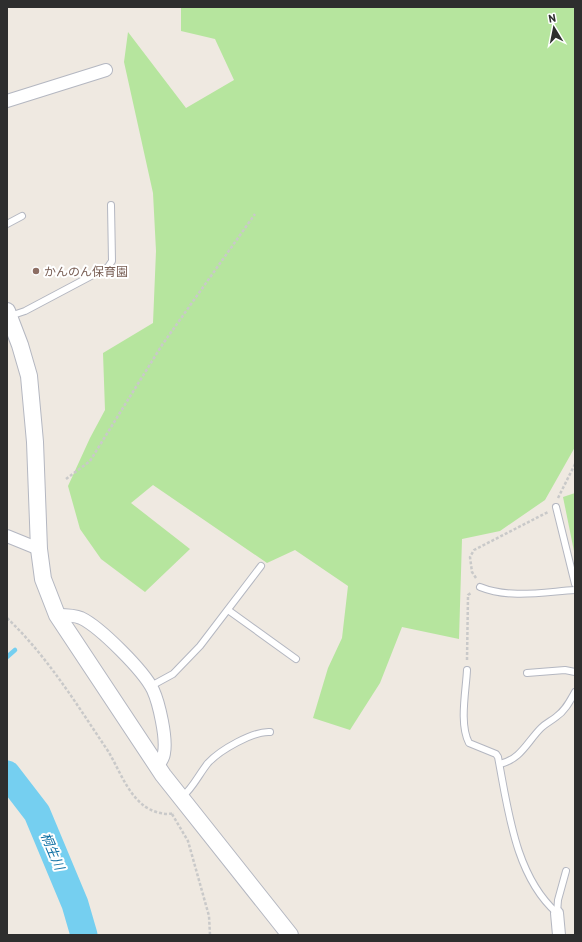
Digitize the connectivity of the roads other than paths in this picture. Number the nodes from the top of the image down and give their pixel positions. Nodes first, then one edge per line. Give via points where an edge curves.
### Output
1 (106, 70) dead end
2 (7, 101) edge
3 (111, 205) dead end
4 (22, 216) dead end
5 (7, 224) edge
6 (8, 313) edge
7 (556, 507) road end
8 (7, 536) edge
9 (39, 549) junction
10 (261, 566) dead end
11 (575, 584) edge
12 (480, 587) road end
13 (575, 590) edge
14 (228, 610) junction
15 (57, 615) junction
16 (296, 659) dead end
17 (467, 670) road end
18 (575, 672) edge
19 (527, 673) dead end
20 (151, 686) junction
21 (575, 692) edge
22 (270, 732) dead end
23 (500, 764) junction
24 (158, 766) junction
25 (181, 798) junction
26 (566, 871) dead end
27 (557, 913) junction
28 (290, 935) edge
29 (559, 935) edge

1 - 2 street
3 - 6 lane via 112,261 108,267 25,311
4 - 5 lane
6 - 9 street via 29,376 35,442
7 - 11 lane
8 - 9 street
9 - 15 street via 43,579
10 - 14 lane
12 - 13 lane via 516,594
14 - 16 lane
14 - 20 lane via 200,646 173,674
15 - 20 street via 76,616 89,623 139,670
15 - 24 street
17 - 23 lane via 464,729 466,738 469,743 496,754
18 - 19 lane via 565,670
20 - 24 street via 158,704 164,739 165,751
21 - 23 lane via 564,710 544,725 517,756
22 - 25 lane via 255,734 220,753 208,763
23 - 27 lane via 507,813 518,847 533,884
24 - 25 street
25 - 28 street
26 - 27 lane
27 - 29 street

